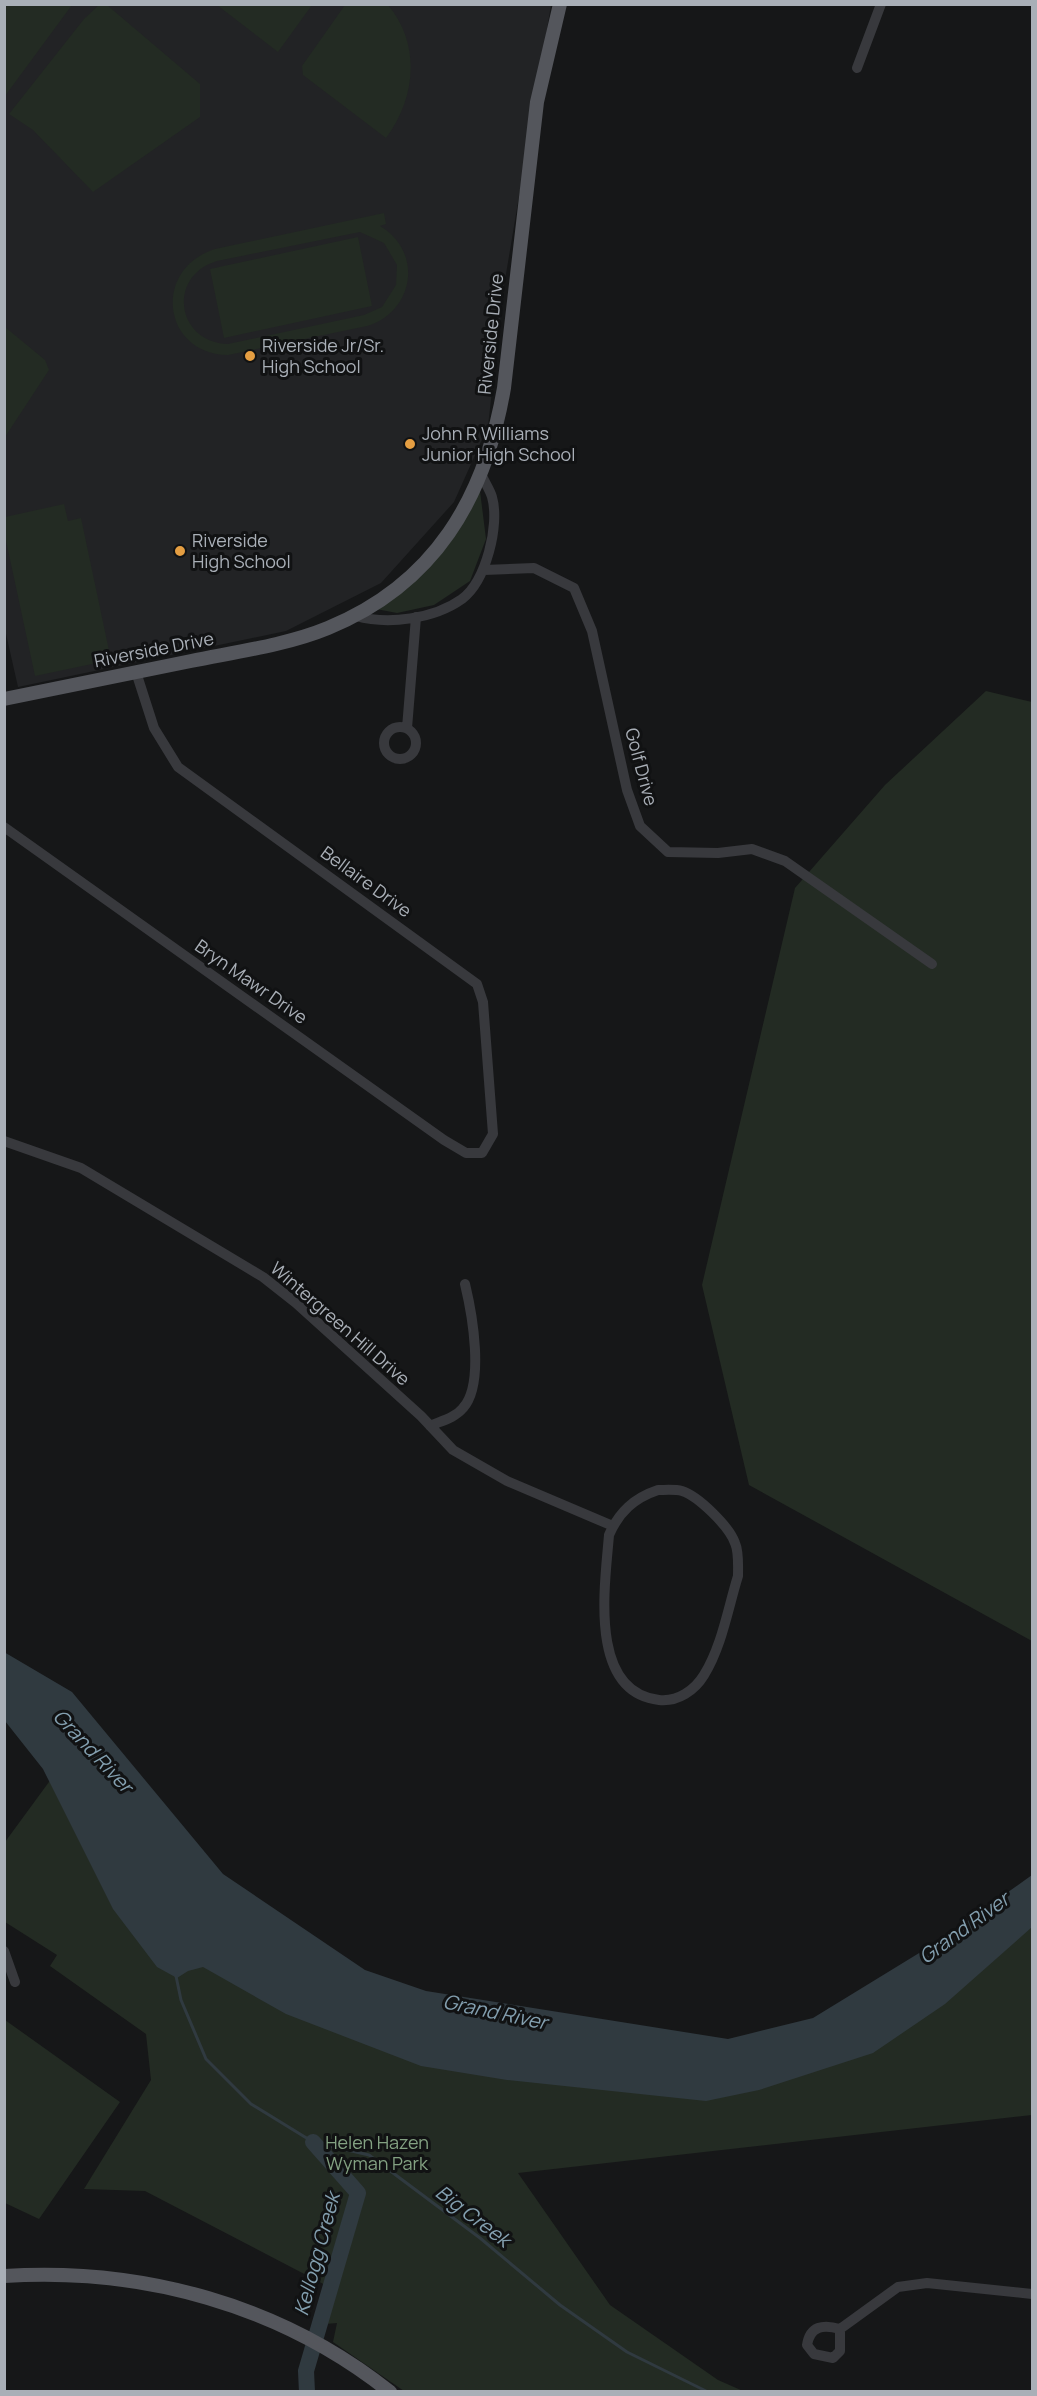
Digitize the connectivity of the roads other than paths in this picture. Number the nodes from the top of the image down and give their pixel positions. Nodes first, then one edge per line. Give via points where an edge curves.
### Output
1 (560, 4) edge
2 (881, 4) edge
3 (857, 68) dead end
4 (482, 476) junction
5 (484, 570) junction
6 (356, 616) junction
7 (416, 617) junction
8 (136, 672) junction
9 (4, 699) edge
10 (407, 728) dead end
11 (4, 827) edge
12 (932, 964) dead end
13 (4, 1141) edge
14 (482, 1154) joint
15 (465, 1284) dead end
16 (430, 1426) junction
17 (613, 1526) junction
18 (4, 1951) edge
19 (15, 1982) dead end
20 (4, 2276) edge
21 (1032, 2294) edge
22 (840, 2329) dead end
23 (390, 2391) edge

1 - 4 main road, Riverside Drive via 537,102 504,388 496,433
2 - 3 street
4 - 5 street via 492,497 494,517
4 - 6 main road, Riverside Drive via 456,526 405,582
5 - 7 street via 462,598
5 - 12 street, Golf Drive via 534,568 574,588 592,631 627,790 640,826 669,852 752,849 785,861
6 - 7 street via 372,621
6 - 8 main road, Riverside Drive via 325,629 251,649
7 - 10 street
8 - 9 main road, Riverside Drive
8 - 14 street, Bellaire Drive via 154,728 178,767 477,984 483,1002 493,1134
11 - 14 street, Bryn Mawr Drive via 444,1140 466,1153
13 - 16 street, Wintergreen Hill Drive via 81,1168 263,1277
15 - 16 street via 472,1312 472,1389 465,1407
16 - 17 street, Wintergreen Hill Drive via 453,1450 478,1467
17 - 17 street via 641,1496 658,1490 682,1491 717,1518 736,1543 738,1575 713,1660 696,1686 682,1696 664,1700 645,1698 631,1690 610,1654 603,1622 609,1535
18 - 19 street
20 - 23 main road via 65,2274 153,2284 198,2294 285,2325
21 - 22 street via 912,2284 898,2287

